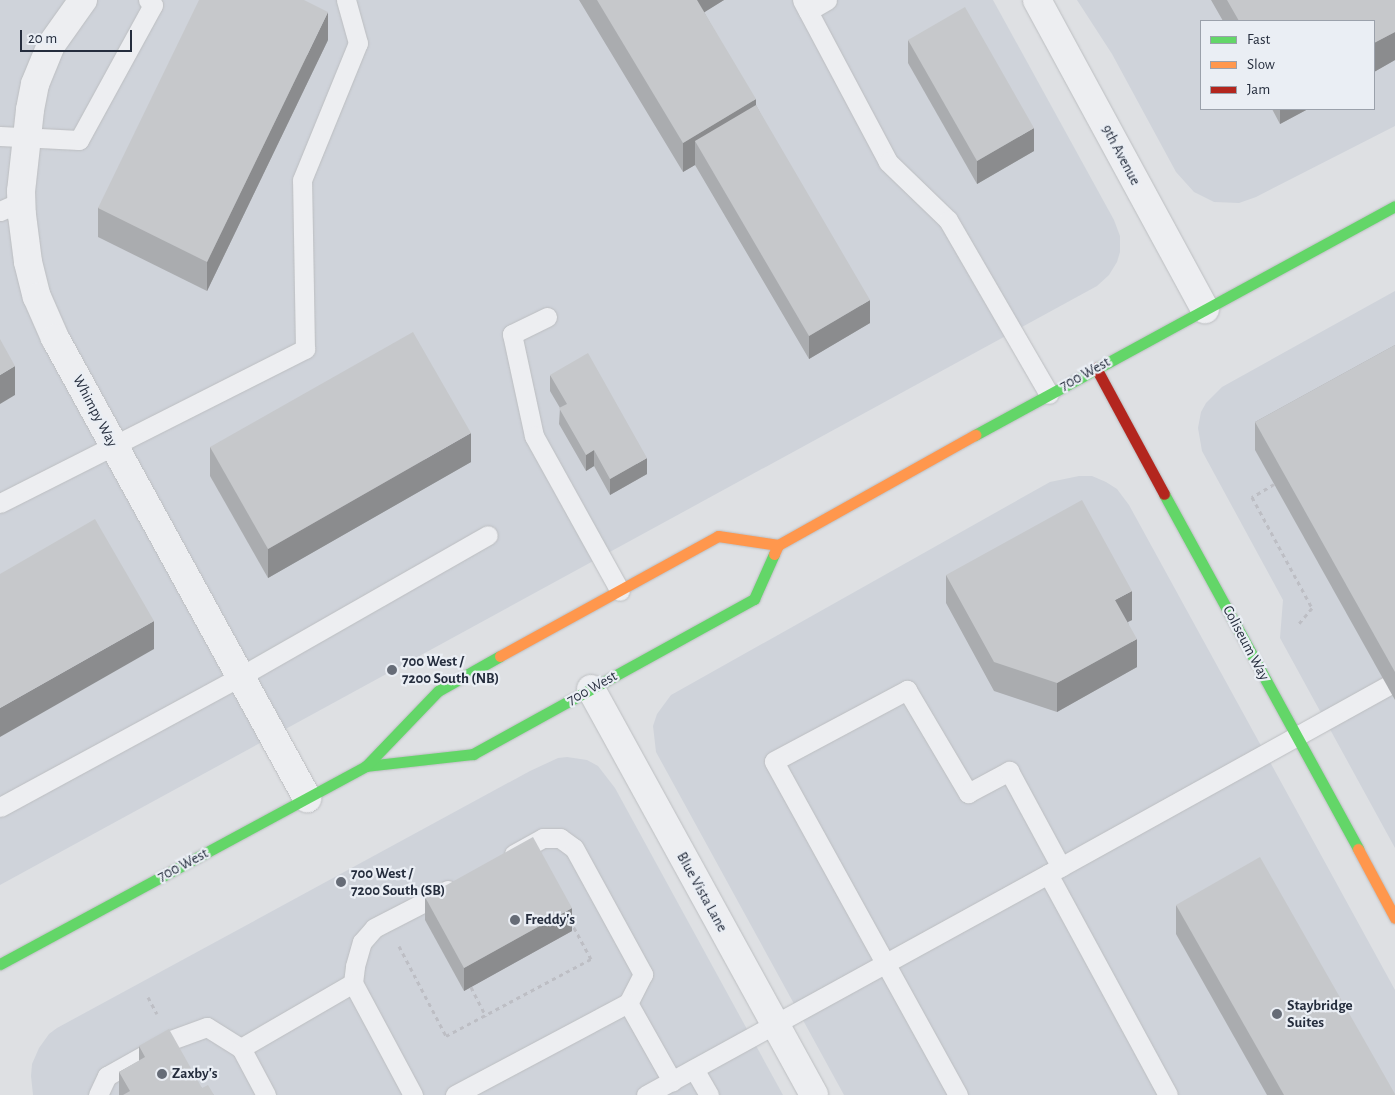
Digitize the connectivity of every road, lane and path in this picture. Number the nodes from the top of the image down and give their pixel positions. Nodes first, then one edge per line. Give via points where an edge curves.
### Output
1 (82, 0) edge
2 (148, 0) edge
3 (346, 0) edge
4 (827, 0) edge
5 (1037, 0) edge
6 (805, 6) edge
7 (13, 136) edge
8 (11, 206) edge
9 (1395, 206) edge
10 (1205, 309) junction
11 (547, 317) dead end
12 (1096, 368) junction
13 (1049, 394) junction
14 (113, 445) junction
15 (1274, 484) edge
16 (0, 504) edge
17 (488, 535) dead end
18 (778, 545) junction
19 (620, 591) junction
20 (1297, 626) dead end
21 (241, 676) junction
22 (1387, 686) edge
23 (590, 689) junction
24 (1296, 736) junction
25 (366, 766) junction
26 (307, 798) junction
27 (0, 807) edge
28 (496, 864) edge
29 (1055, 871) junction
30 (464, 881) edge
31 (568, 916) edge
32 (1395, 918) edge
33 (395, 938) dead end
34 (0, 964) edge
35 (885, 964) junction
36 (353, 983) junction
37 (471, 987) edge
38 (628, 1003) junction
39 (486, 1016) junction
40 (775, 1024) junction
41 (241, 1048) junction
42 (694, 1069) junction
43 (672, 1081) junction
44 (98, 1095) edge
45 (266, 1095) edge
46 (413, 1095) edge
47 (455, 1095) edge
48 (646, 1095) edge
49 (709, 1095) edge
50 (814, 1095) edge
51 (958, 1095) edge
52 (1168, 1095) edge

1 - 7 street, Whimpy Way via 43,60
2 - 7 lane via 152,5 80,140
3 - 14 lane via 358,43 302,180 305,349
4 - 6 lane
5 - 10 street, 9th Avenue
6 - 13 lane via 888,162 948,220
7 - 8 street, Whimpy Way
8 - 14 street, Whimpy Way via 44,318
9 - 10 main road, 700 West
10 - 12 main road, 700 West
11 - 19 lane via 512,334 534,436
12 - 13 main road, 700 West
12 - 24 main road, Coliseum Way
13 - 18 main road, 700 West
14 - 16 lane
14 - 21 street, Whimpy Way
15 - 20 path via 1252,496 1312,608
17 - 21 lane
18 - 19 main road, 700 West via 718,536
18 - 23 main road, 700 West via 754,599
19 - 25 main road, 700 West via 438,691
21 - 26 street, Whimpy Way
21 - 27 lane
22 - 24 lane
23 - 25 main road, 700 West via 473,754
23 - 40 street, Blue Vista Lane
24 - 29 lane
24 - 32 main road, Coliseum Way
25 - 26 main road, 700 West
26 - 34 main road, 700 West
28 - 38 lane via 543,838 560,838 574,848 643,974
29 - 35 lane
29 - 35 lane via 1010,770 968,793 907,690 774,761
29 - 52 lane
30 - 36 lane via 374,928 362,942
31 - 39 path via 592,958
33 - 39 path via 446,1036
35 - 40 lane
35 - 51 lane
36 - 41 lane
36 - 46 lane
37 - 39 path
38 - 43 lane
38 - 47 lane
40 - 42 lane
40 - 50 street, Blue Vista Lane
41 - 44 lane via 207,1027 171,1040 107,1076
41 - 45 lane
42 - 43 lane
42 - 49 lane
43 - 48 lane

